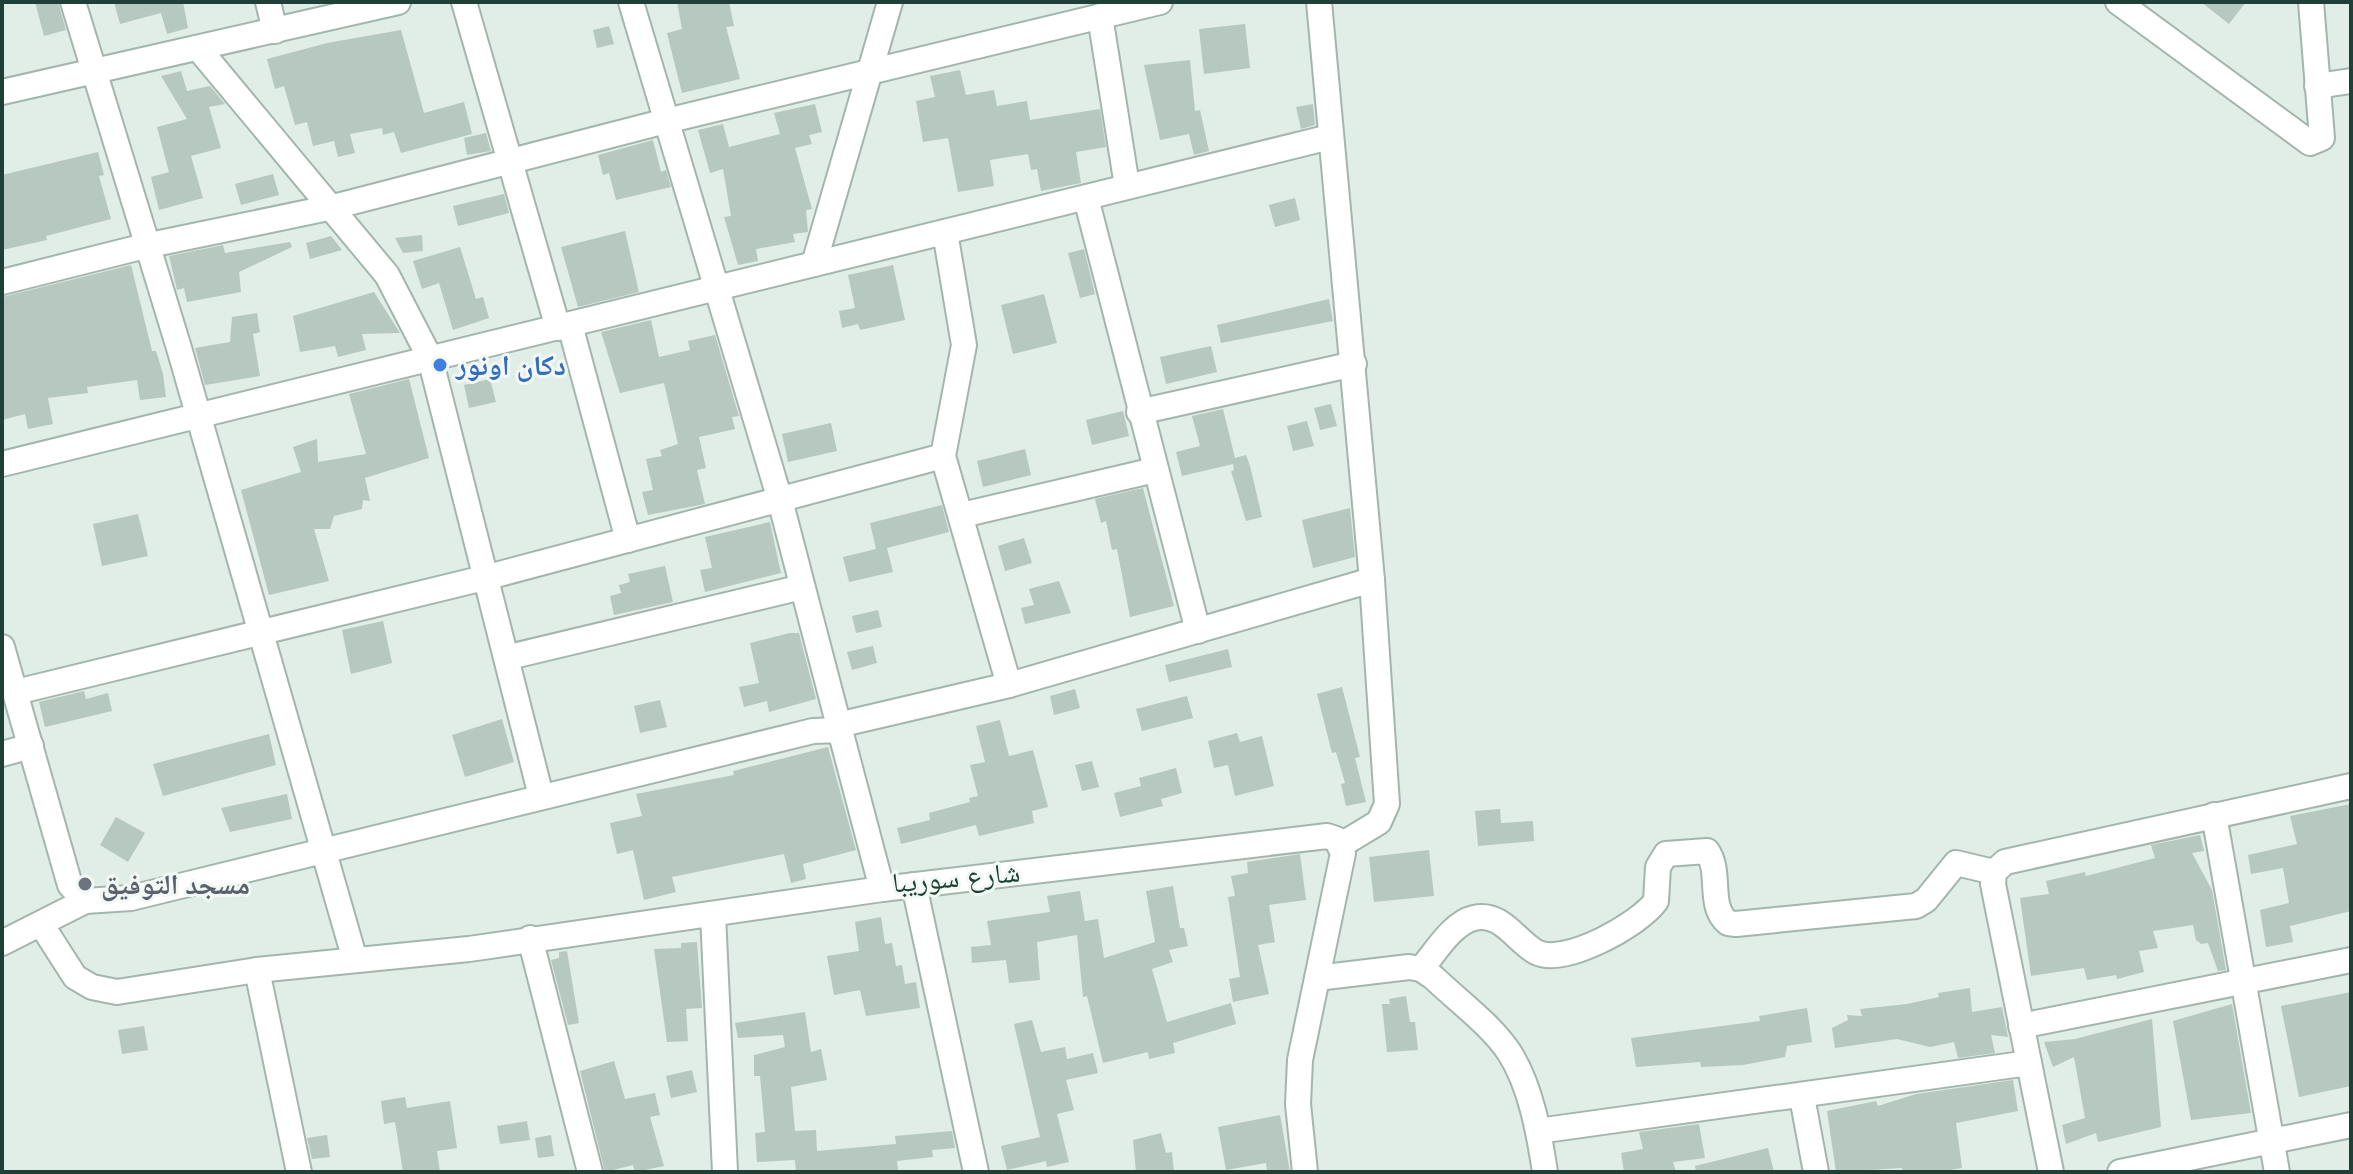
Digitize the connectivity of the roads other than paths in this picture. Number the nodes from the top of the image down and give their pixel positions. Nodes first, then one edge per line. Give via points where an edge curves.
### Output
1 (73, 2) edge
2 (268, 2) edge
3 (398, 2) edge
4 (464, 2) edge
5 (631, 2) edge
6 (890, 2) edge
7 (1160, 2) edge
8 (1319, 2) edge
9 (2118, 2) edge
10 (2311, 2) edge
11 (1086, 13) edge
12 (275, 31) junction
13 (198, 48) junction
14 (871, 71) junction
15 (94, 73) junction
16 (2351, 81) edge
17 (2317, 86) junction
18 (2, 92) edge
19 (666, 121) junction
20 (1330, 137) junction
21 (508, 163) junction
22 (1127, 186) junction
23 (1086, 198) junction
24 (333, 207) junction
25 (945, 232) junction
26 (145, 246) junction
27 (814, 264) junction
28 (2, 282) edge
29 (715, 288) junction
30 (564, 326) junction
31 (430, 358) junction
32 (1354, 364) junction
33 (1139, 412) junction
34 (199, 415) junction
35 (943, 456) junction
36 (2, 464) edge
37 (1155, 470) junction
38 (780, 500) junction
39 (962, 515) junction
40 (628, 540) junction
41 (488, 577) junction
42 (1372, 580) junction
43 (802, 587) junction
44 (262, 630) junction
45 (1198, 631) junction
46 (2, 647) edge
47 (509, 657) junction
48 (1009, 685) junction
49 (16, 692) junction
50 (839, 727) junction
51 (31, 746) junction
52 (2, 754) edge
53 (2351, 786) edge
54 (541, 796) junction
55 (2214, 815) junction
56 (1341, 845) junction
57 (322, 850) junction
58 (1994, 872) junction
59 (914, 885) junction
60 (882, 889) junction
61 (85, 901) junction
62 (713, 915) junction
63 (41, 924) junction
64 (530, 938) junction
65 (2, 943) edge
66 (355, 960) junction
67 (2351, 960) edge
68 (1421, 969) junction
69 (257, 970) junction
70 (1317, 978) junction
71 (2242, 982) junction
72 (2021, 1026) junction
73 (2029, 1063) junction
74 (1802, 1097) junction
75 (2351, 1125) edge
76 (1538, 1131) junction
77 (2271, 1140) junction
78 (582, 1171) edge
79 (299, 1172) edge
80 (725, 1172) edge
81 (976, 1172) edge
82 (1305, 1172) edge
83 (1545, 1172) edge
84 (1816, 1172) edge
85 (2051, 1172) edge
86 (2120, 1172) edge
87 (2277, 1172) edge

1 - 15 street
2 - 12 street
3 - 12 street
4 - 21 street
5 - 19 street, شارع سوريبا
6 - 14 street
7 - 11 street
8 - 20 street
9 - 17 street via 2310,143 2322,138
10 - 17 street
11 - 14 street
11 - 22 street
12 - 13 street
13 - 15 street
13 - 24 street
14 - 19 street
14 - 27 street
15 - 18 street
15 - 26 street
16 - 17 street
19 - 21 street
19 - 29 street, شارع سوريبا
20 - 22 street
20 - 32 street
21 - 24 street
21 - 30 street
22 - 23 street
23 - 25 street
23 - 33 street
24 - 26 street
24 - 31 street via 387,275
25 - 27 street
25 - 35 street via 964,345
26 - 28 street
26 - 34 street
27 - 29 street
29 - 30 street
29 - 38 street, شارع سوريبا
30 - 31 street
30 - 40 street
31 - 34 street
31 - 41 street
32 - 33 street
32 - 42 street
33 - 37 street
34 - 36 street
34 - 44 street
35 - 38 street
35 - 39 street
37 - 39 street
37 - 45 street
38 - 40 street
38 - 43 street, شارع سوريبا
39 - 48 street
40 - 41 street
41 - 44 street
41 - 47 street
42 - 45 street
42 - 56 street via 1387,804 1379,822
43 - 47 street
43 - 50 street, شارع سوريبا
44 - 49 street
44 - 57 street
45 - 48 street
46 - 49 street
47 - 54 street
48 - 50 street
49 - 51 street
50 - 54 street
50 - 60 street, شارع سوريبا
51 - 52 street
51 - 61 street via 70,885
53 - 55 street
54 - 57 street
55 - 58 street via 2005,862
55 - 71 street
56 - 59 street, شارع سوريبا via 1327,836 1312,837
56 - 70 street via 1342,863
57 - 61 street via 131,898
57 - 66 street
58 - 68 street via 1956,863 1916,906 1736,924 1718,912 1707,851 1666,854 1658,867 1656,901 1633,924 1572,951 1547,956 1498,921 1474,917 1461,923
58 - 72 street
59 - 60 street, شارع سوريبا
59 - 81 street
60 - 62 street
61 - 63 street
62 - 64 street
62 - 80 street
63 - 65 street
63 - 69 street via 75,977 92,987 117,992
64 - 66 street
64 - 78 street
66 - 69 street
67 - 71 street
68 - 70 street
68 - 76 street via 1509,1052
69 - 79 street
70 - 82 street via 1299,1070
71 - 72 street
71 - 77 street
72 - 73 street
73 - 74 street
73 - 85 street
74 - 76 street
74 - 84 street
75 - 77 street
76 - 83 street
77 - 86 street
77 - 87 street

